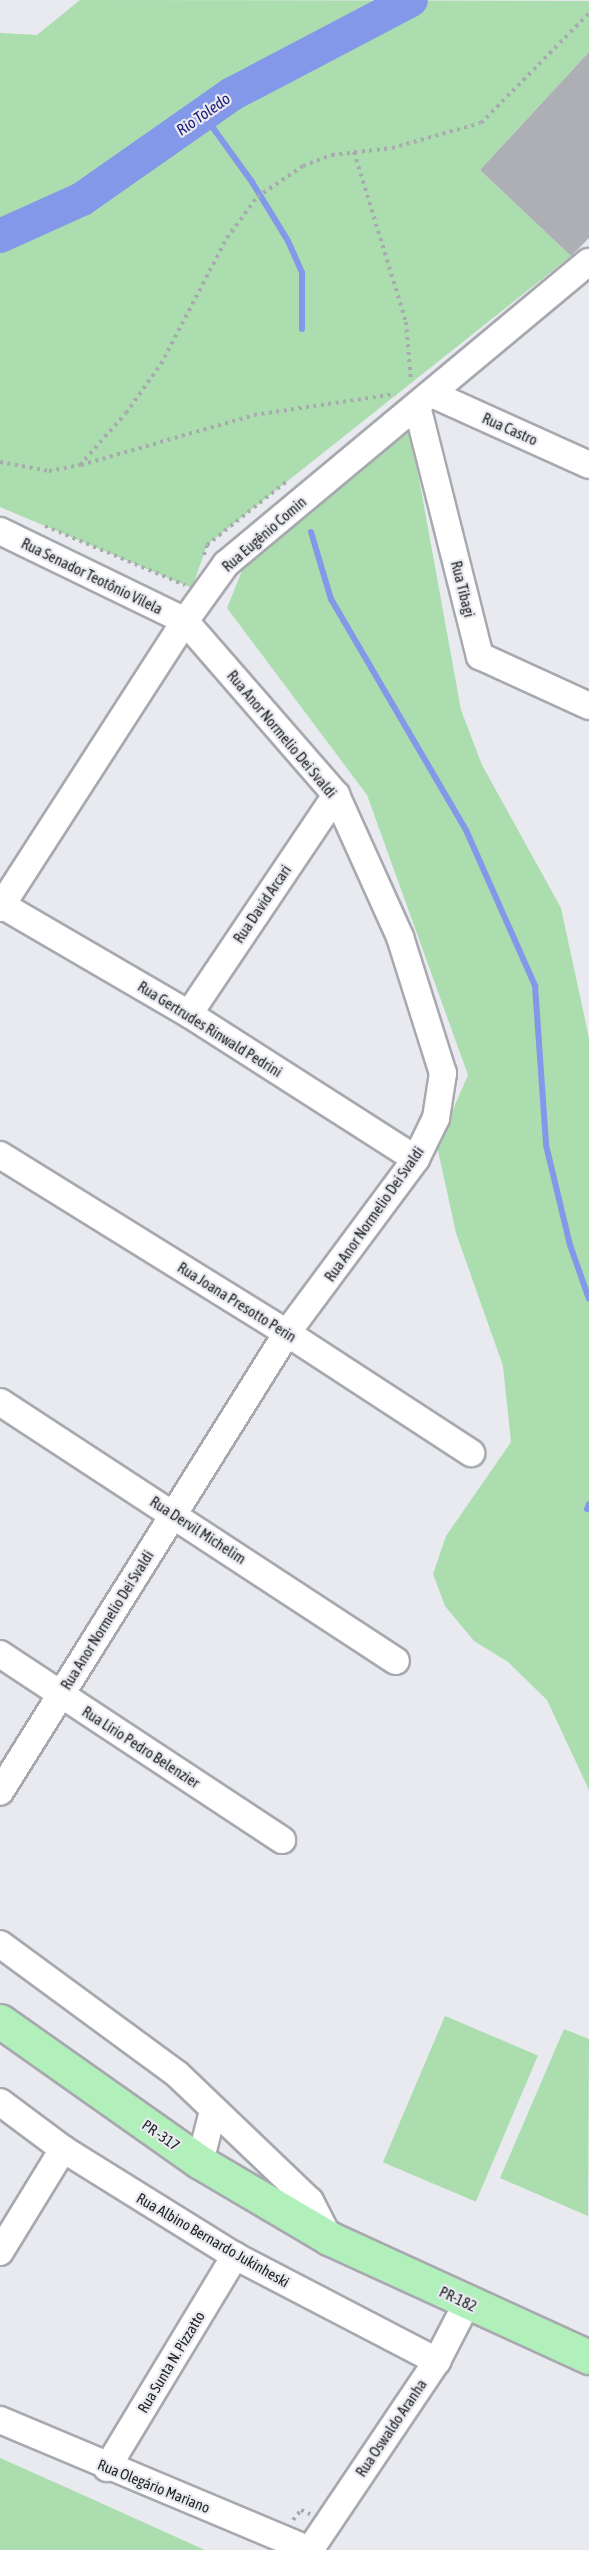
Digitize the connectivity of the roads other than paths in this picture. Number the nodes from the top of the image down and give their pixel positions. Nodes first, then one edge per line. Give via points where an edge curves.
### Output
1 (589, 262) edge
2 (416, 390) junction
3 (589, 465) edge
4 (0, 531) edge
5 (185, 621) junction
6 (589, 706) edge
7 (336, 795) junction
8 (1, 906) edge
9 (189, 1014) junction
10 (0, 1155) edge
11 (416, 1159) junction
12 (287, 1333) junction
13 (0, 1402) edge
14 (471, 1453) dead end
15 (174, 1514) junction
16 (0, 1654) edge
17 (396, 1660) dead end
18 (61, 1694) junction
19 (0, 1792) edge
20 (282, 1840) dead end
21 (0, 1944) edge
22 (0, 2021) edge
23 (0, 2102) edge
24 (213, 2110) junction
25 (63, 2149) junction
26 (200, 2162) junction
27 (329, 2238) junction
28 (0, 2252) edge
29 (235, 2256) junction
30 (467, 2303) junction
31 (589, 2357) edge
32 (436, 2361) junction
33 (0, 2421) edge
34 (107, 2468) junction
35 (310, 2550) edge

1 - 2 street, Rua Eugênio Comin
2 - 3 street, Rua Castro
2 - 5 street, Rua Eugênio Comin via 226,564
2 - 6 street, Rua Tibagi via 480,656
4 - 5 street, Rua Senador Teotônio Vilela
5 - 7 street, Rua Anor Normelio Dei Svaldi
5 - 8 street, Rua Eugênio Comin
7 - 9 street, Rua David Arcari
7 - 11 street, Rua Anor Normelio Dei Svaldi via 400,937 443,1073 436,1118
8 - 9 street, Rua Gertrudes Rinwald Pedrini
9 - 11 street, Rua Gertrudes Rinwald Pedrini
10 - 12 street, Rua Joana Presotto Perin
11 - 12 street, Rua Anor Normelio Dei Svaldi
12 - 14 street, Rua Joana Presotto Perin
12 - 15 street, Rua Anor Normelio Dei Svaldi
13 - 15 street, Rua Dervil Michelim
15 - 17 street, Rua Dervil Michelim
15 - 18 street, Rua Anor Normelio Dei Svaldi
16 - 18 street, Rua Lírio Pedro Belenzier
18 - 19 street, Rua Anor Normelio Dei Svaldi
18 - 20 street, Rua Lírio Pedro Belenzier
21 - 24 street via 177,2074
22 - 26 main road, PR -317 / PR-182
23 - 25 street, Rua Albino Bernardo Jukinheski
24 - 26 street
24 - 27 street via 310,2201
25 - 28 street
25 - 29 street, Rua Albino Bernardo Jukinheski
26 - 27 main road, PR -317 / PR-182
27 - 30 main road, PR-182 / PR-182
29 - 32 street, Rua Albino Bernardo Jukinheski
29 - 34 street, Rua Sunta N. Pizzatto
30 - 31 main road, PR-182 / PR-182
30 - 32 street, Rua Oswaldo Aranha
32 - 35 street, Rua Oswaldo Aranha
33 - 34 street, Rua Olegário Mariano
34 - 35 street, Rua Olegário Mariano

